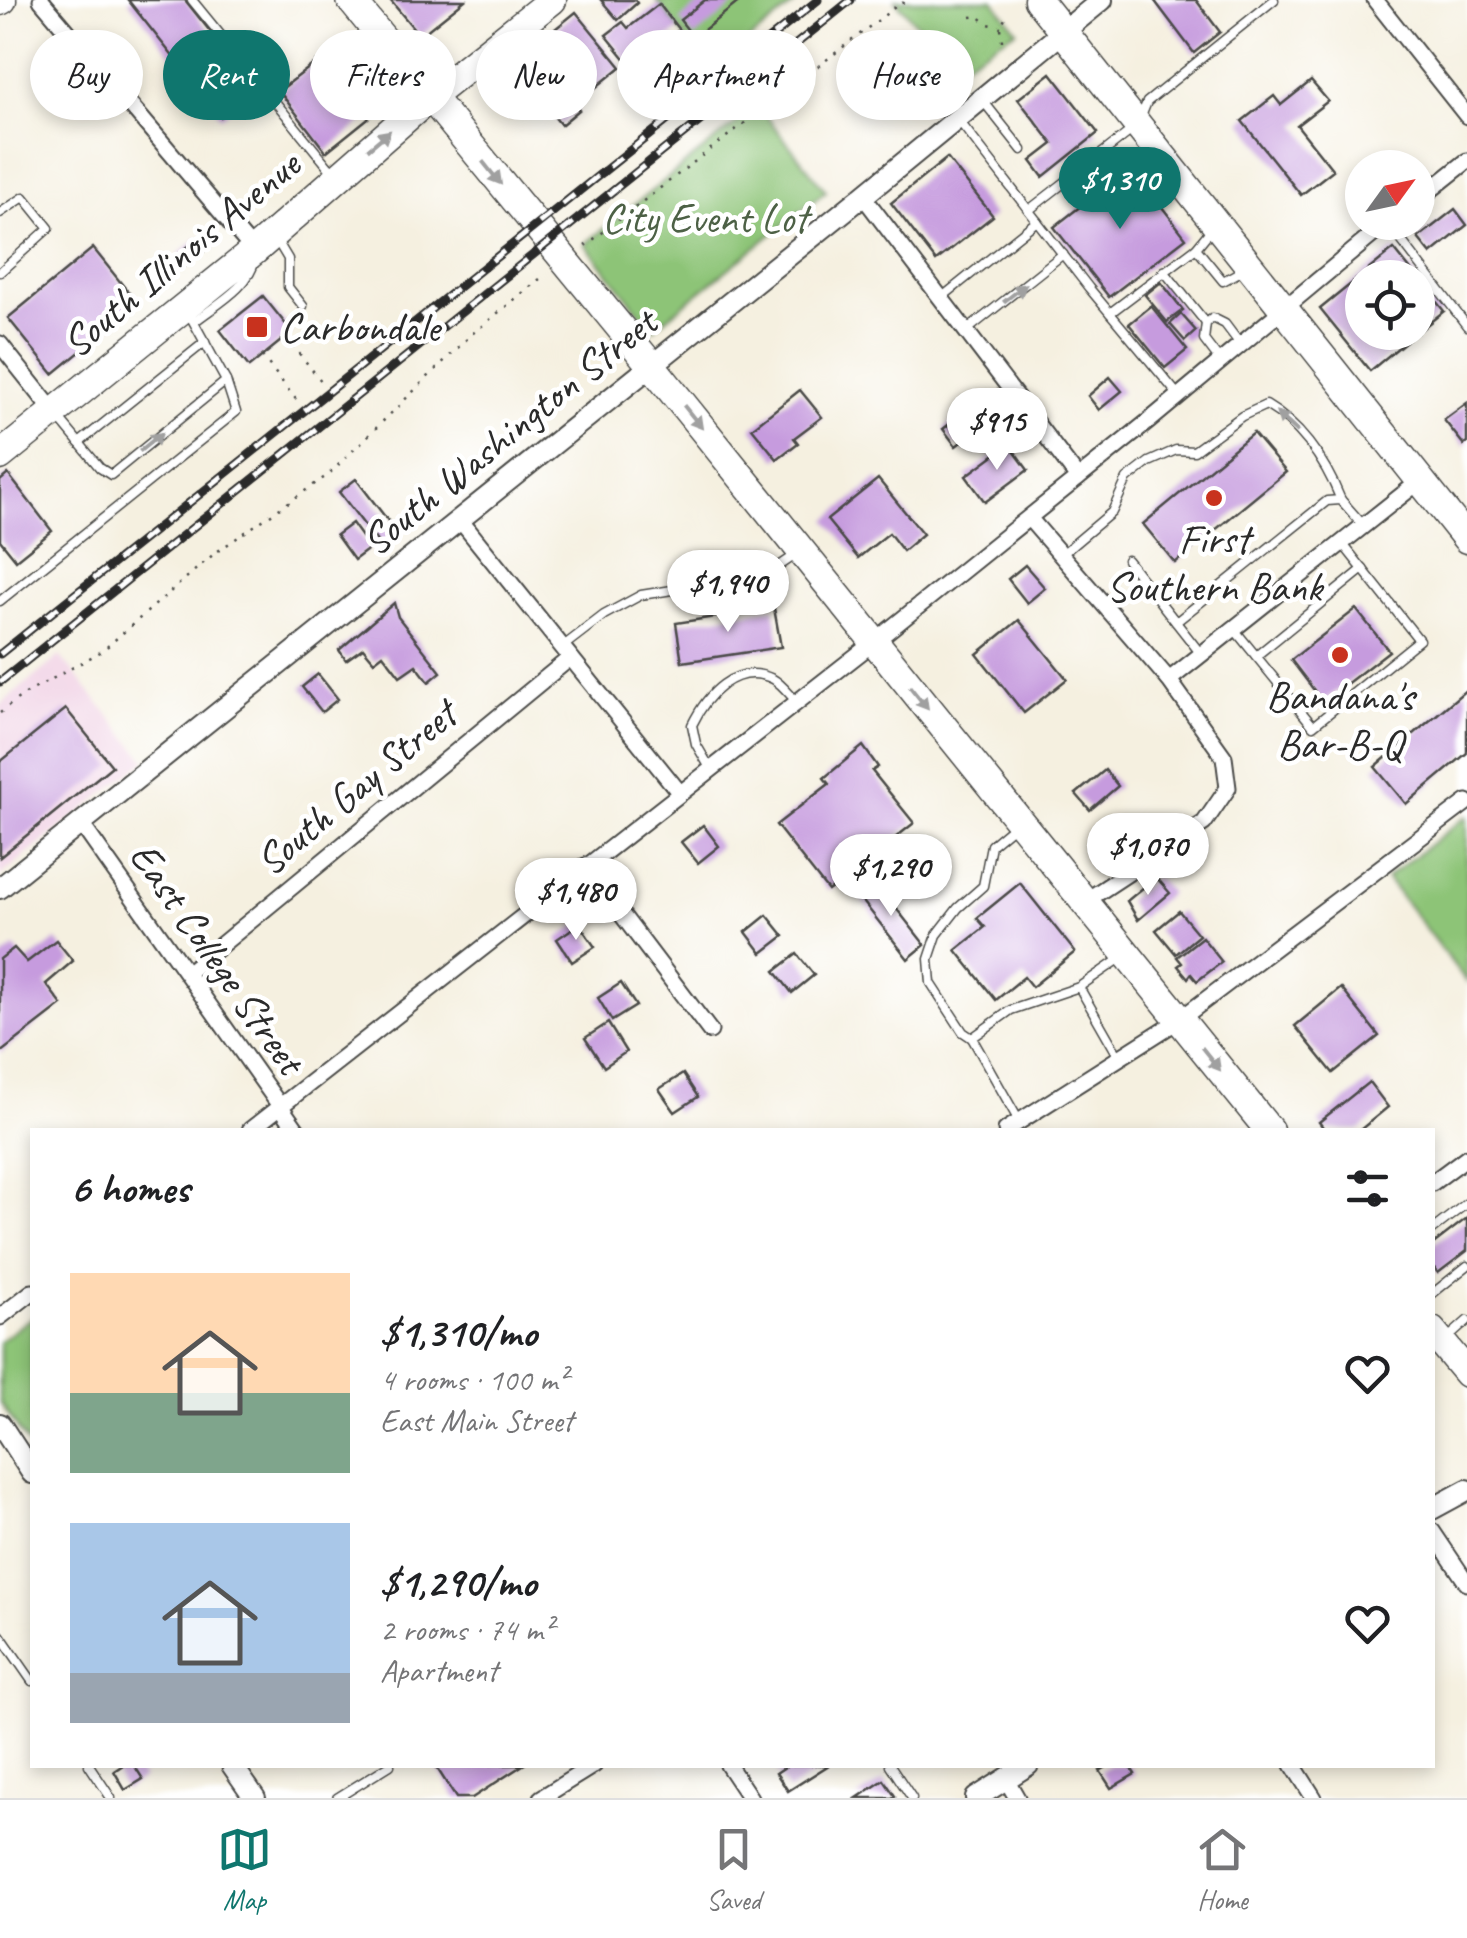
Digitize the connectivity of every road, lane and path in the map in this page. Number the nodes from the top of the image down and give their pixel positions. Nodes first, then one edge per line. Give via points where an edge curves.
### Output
1 (41, 0) edge
2 (192, 0) edge
3 (351, 0) edge
4 (552, 0) edge
5 (911, 0) edge
6 (1038, 0) edge
7 (1102, 0) edge
8 (1274, 0) edge
9 (1374, 0) edge
10 (1006, 16) dead end
11 (971, 17) dead end
12 (1001, 27) junction
13 (375, 30) edge
14 (1062, 31) junction
15 (1002, 40) dead end
16 (456, 76) edge
17 (981, 98) junction
18 (974, 104) edge
19 (1467, 116) edge
20 (403, 120) edge
21 (449, 120) edge
22 (955, 120) edge
23 (959, 120) edge
24 (1138, 126) junction
25 (1022, 150) dead end
26 (1467, 161) edge
27 (336, 176) junction
28 (1435, 186) edge
29 (863, 196) junction
30 (1029, 210) junction
31 (0, 213) edge
32 (1038, 221) junction
33 (1216, 224) junction
34 (1367, 240) edge
35 (1401, 240) edge
36 (264, 242) junction
37 (1196, 248) junction
38 (1063, 254) junction
39 (565, 260) junction
40 (1249, 266) junction
41 (1164, 271) junction
42 (0, 272) edge
43 (942, 298) junction
44 (303, 306) dead end
45 (1283, 308) junction
46 (1110, 313) junction
47 (190, 314) junction
48 (1206, 323) junction
49 (1467, 326) edge
50 (966, 331) junction
51 (286, 337) dead end
52 (205, 342) junction
53 (0, 344) edge
54 (1240, 344) junction
55 (262, 356) dead end
56 (1220, 361) junction
57 (651, 365) junction
58 (226, 380) junction
59 (322, 382) dead end
60 (1179, 396) junction
61 (298, 402) dead end
62 (54, 412) junction
63 (80, 443) junction
64 (0, 456) edge
65 (1078, 478) junction
66 (1420, 480) junction
67 (1341, 500) junction
68 (1029, 518) junction
69 (460, 520) junction
70 (1364, 526) junction
71 (1467, 538) edge
72 (1342, 543) junction
73 (801, 551) junction
74 (1061, 555) junction
75 (1128, 560) dead end
76 (1363, 569) junction
77 (0, 601) edge
78 (1176, 622) junction
79 (1234, 628) junction
80 (874, 642) junction
81 (565, 653) junction
82 (1201, 654) junction
83 (1256, 656) junction
84 (1169, 680) junction
85 (796, 702) junction
86 (0, 713) edge
87 (710, 768) junction
88 (679, 792) junction
89 (1467, 802) edge
90 (1018, 822) junction
91 (82, 824) junction
92 (586, 866) junction
93 (0, 888) edge
94 (1084, 902) junction
95 (1126, 954) junction
96 (188, 973) junction
97 (1079, 987) junction
98 (1179, 1020) junction
99 (710, 1032) dead end
100 (972, 1038) junction
101 (1120, 1058) junction
102 (280, 1109) junction
103 (1013, 1126) edge
104 (253, 1128) edge
105 (295, 1128) edge
106 (1266, 1128) edge
107 (1467, 1157) edge
108 (1435, 1181) edge
109 (1467, 1202) edge
110 (1435, 1228) edge
111 (1467, 1266) edge
112 (1435, 1290) edge
113 (30, 1294) edge
114 (0, 1316) edge
115 (1467, 1320) edge
116 (1438, 1337) edge
117 (1467, 1372) edge
118 (0, 1424) edge
119 (30, 1470) edge
120 (1467, 1490) edge
121 (1435, 1507) edge
122 (1435, 1535) edge
123 (1467, 1584) edge
124 (0, 1635) edge
125 (30, 1678) edge
126 (91, 1768) edge
127 (234, 1768) edge
128 (385, 1768) edge
129 (564, 1768) edge
130 (589, 1768) edge
131 (730, 1768) edge
132 (892, 1768) edge
133 (1023, 1768) edge
134 (1295, 1768) edge
135 (1006, 1779) junction
136 (571, 1780) junction
137 (111, 1798) edge
138 (255, 1798) edge
139 (337, 1798) edge
140 (541, 1798) edge
141 (750, 1798) edge
142 (912, 1798) edge
143 (976, 1798) edge
144 (1017, 1798) edge
145 (1314, 1798) edge

1 - 36 street
2 - 27 lane
3 - 13 highway
4 - 16 highway, South Illinois Avenue
5 - 39 path
6 - 14 highway
7 - 14 street, South Washington Street
8 - 24 lane via 1148,102
9 - 19 street
10 - 12 path
11 - 12 path
12 - 15 path
14 - 17 street, South Washington Street
14 - 24 highway
17 - 18 street, South Washington Street
17 - 25 lane
27 -> 20 highway, South Illinois Avenue
21 -> 39 highway
22 - 29 street, South Washington Street
23 - 30 lane
24 - 30 lane
24 - 33 highway
26 - 28 street
27 - 36 highway, South Illinois Avenue
29 - 43 street
29 - 57 street, South Washington Street
30 - 32 lane
31 - 42 lane via 24,197 49,228
32 - 38 lane
32 - 43 lane
33 - 37 lane
33 - 40 highway
34 - 45 street
35 - 49 lane
36 - 44 lane via 288,259 288,287
36 - 47 highway, South Illinois Avenue
37 - 40 lane via 1223,281
37 - 41 lane
38 - 46 lane
50 -> 38 lane
39 - 57 highway
39 - 86 path via 472,334 328,474 215,553 102,652
40 - 45 highway
41 - 46 lane
41 - 48 lane
43 - 50 street
45 - 54 street
45 - 66 highway
46 - 60 lane
47 - 52 lane
47 - 62 highway, South Illinois Avenue
48 - 54 lane via 1219,320
48 - 56 lane via 1204,340
50 - 65 street
51 - 59 path
52 - 58 lane
52 - 63 lane
53 - 62 street
54 - 56 street
55 - 61 path
56 - 60 street
57 - 69 street, South Washington Street
57 -> 73 highway
63 -> 58 lane via 112,474
58 - 77 lane via 236,412
60 - 65 street
62 - 63 lane
62 - 64 highway, South Illinois Avenue
65 - 68 street
66 - 70 street
66 - 71 highway
67 - 70 lane
67 -> 74 lane via 1330,471 1287,418 1266,405 1194,450 1149,462 1127,479 1112,512
67 - 78 lane via 1327,501
68 - 74 street
68 - 80 street
69 - 81 street
69 - 91 street, South Washington Street
70 - 72 street
72 - 76 lane
72 - 79 street
73 - 80 highway
73 - 81 lane via 766,574 641,594 604,615
74 - 84 street
75 - 78 lane
76 - 83 lane
76 - 83 lane via 1419,640 1313,726
78 - 82 lane
79 - 82 street
79 - 83 lane
80 - 85 street
80 -> 90 highway
81 - 88 street
81 - 96 street, South Gay Street
82 - 84 street
84 - 94 street via 1224,757 1228,788 1204,823
85 - 87 street
85 - 87 lane via 774,679 724,682 692,725
87 - 88 street
88 - 92 street
89 - 98 street
90 - 94 highway
90 - 100 lane via 991,845 983,886 937,935 929,959 931,983
91 - 93 street, South Washington Street
91 - 96 street, East College Street
92 - 99 street
92 - 102 street
94 - 95 highway
95 - 97 lane
95 - 98 highway
96 - 102 street, East College Street
97 - 100 lane via 1012,1010
97 - 101 lane
98 - 101 street
98 -> 106 highway
100 - 103 lane
101 - 103 street
102 - 104 street
102 - 105 street, East College Street
107 - 108 street
109 - 110 lane
111 - 112 lane
113 - 114 street
115 - 116 lane
116 - 117 highway
118 - 119 street
120 - 121 street
122 - 123 street
124 - 125 lane
126 - 137 lane
127 - 138 street
128 - 139 lane
129 - 136 lane
130 - 136 street
131 - 141 street
132 - 142 lane
133 - 135 street
134 - 145 street
135 - 143 street
135 - 144 street
136 - 140 street

